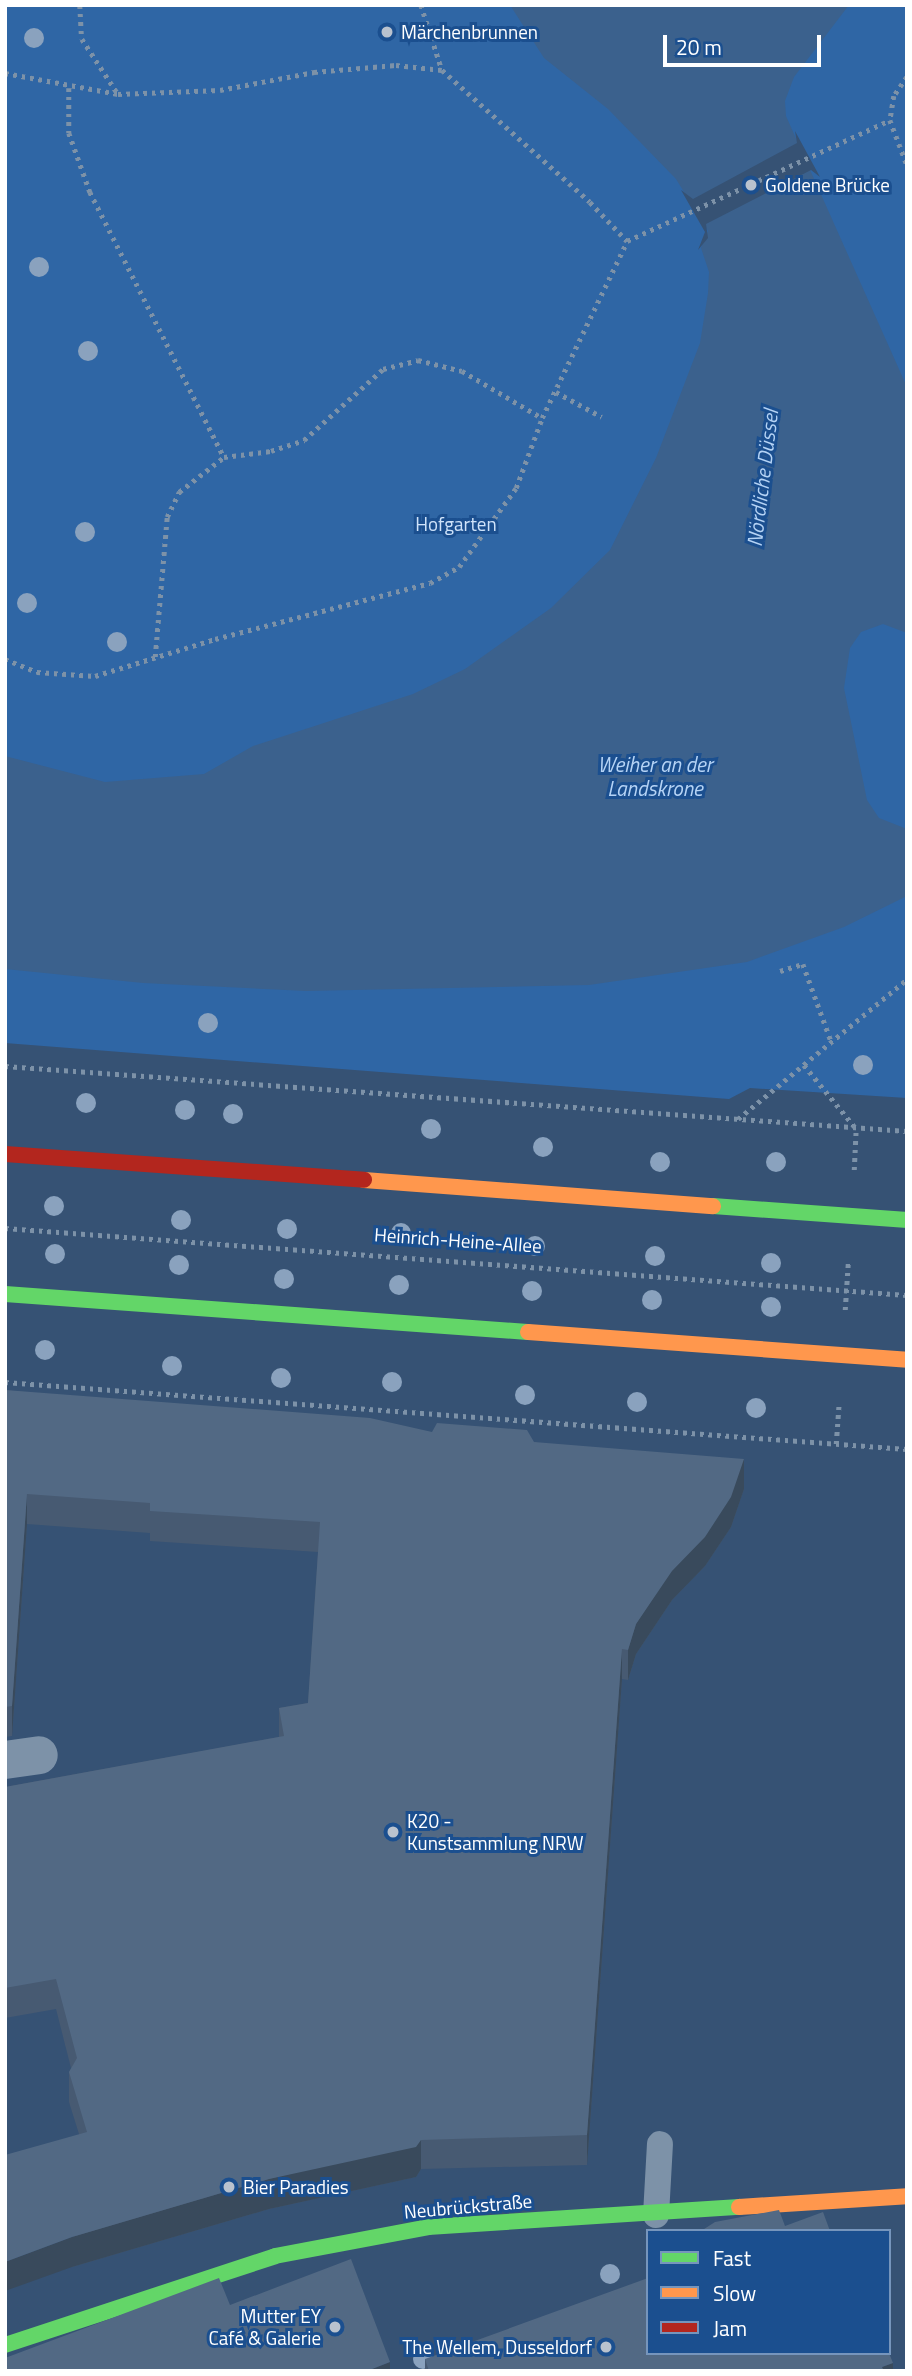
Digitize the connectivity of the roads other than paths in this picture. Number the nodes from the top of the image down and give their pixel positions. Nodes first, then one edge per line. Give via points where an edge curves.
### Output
1 (5, 1154) edge
2 (907, 1220) edge
3 (5, 1294) edge
4 (907, 1360) edge
5 (660, 2144) dead end
6 (907, 2196) edge
7 (656, 2215) junction
8 (5, 2345) edge

1 - 2 main road
3 - 4 main road
5 - 7 lane
6 - 7 main road, Neubrückstraße
7 - 8 main road, Neubrückstraße via 428,2227 275,2256

